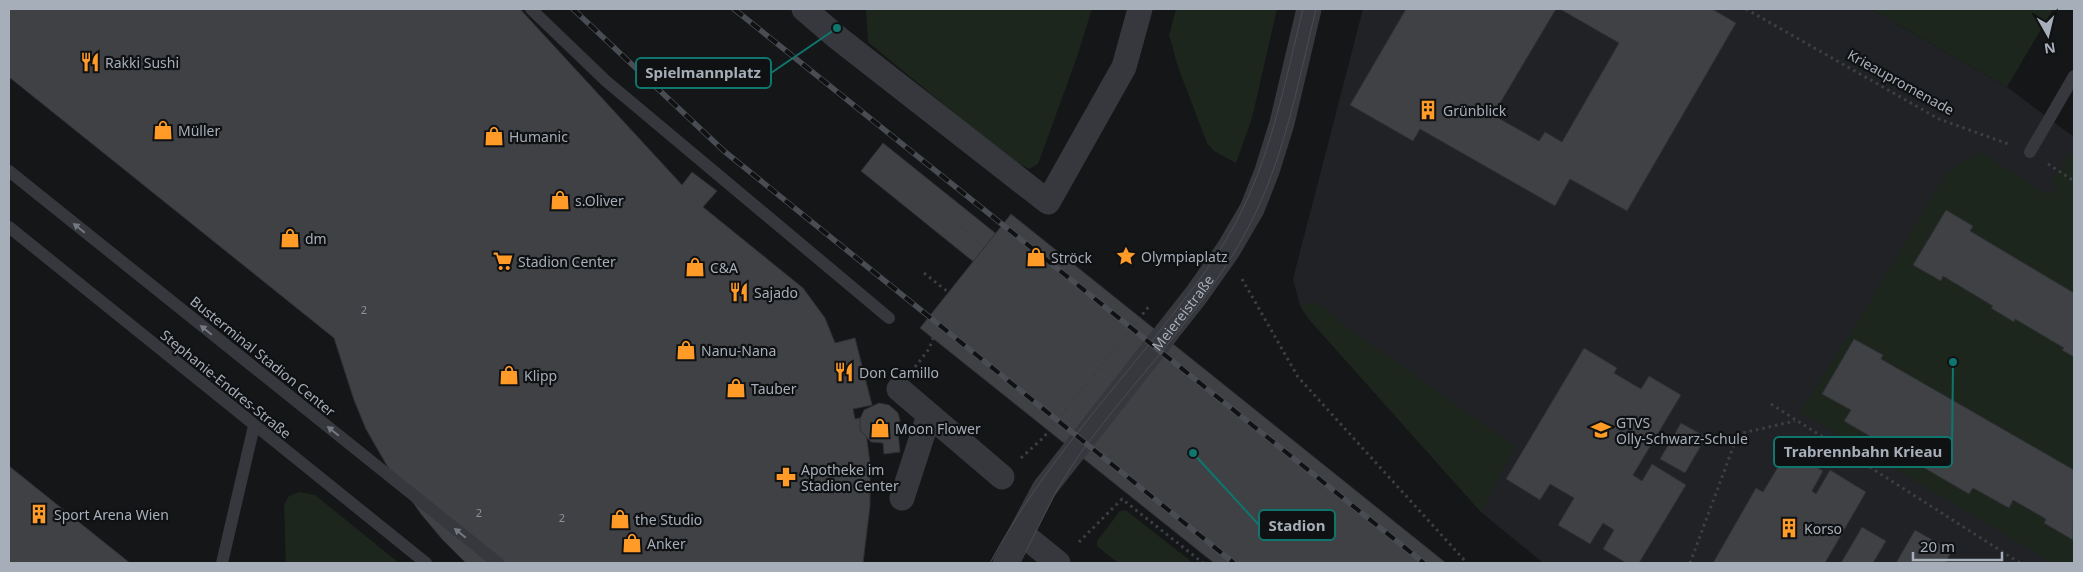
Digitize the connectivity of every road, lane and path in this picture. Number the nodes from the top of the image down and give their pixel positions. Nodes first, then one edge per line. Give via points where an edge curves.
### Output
1 (531, 9) edge
2 (804, 9) edge
3 (1140, 9) edge
4 (1310, 9) edge
5 (1746, 9) edge
6 (2074, 76) edge
7 (2030, 152) junction
8 (9, 172) edge
9 (2074, 181) edge
10 (9, 227) edge
11 (960, 227) dead end
12 (984, 247) dead end
13 (924, 274) dead end
14 (1241, 277) dead end
15 (948, 292) dead end
16 (1156, 298) dead end
17 (889, 318) dead end
18 (899, 389) dead end
19 (1770, 404) dead end
20 (929, 415) junction
21 (1796, 421) junction
22 (254, 426) junction
23 (1002, 477) joint
24 (902, 498) dead end
25 (1021, 533) junction
26 (1079, 542) dead end
27 (222, 563) edge
28 (426, 563) edge
29 (498, 563) edge
30 (1005, 563) edge
31 (1058, 563) edge
32 (1203, 563) edge
33 (1467, 563) edge
34 (1690, 563) edge
35 (2020, 563) edge

1 - 17 lane via 606,81
2 - 3 street via 1048,202 1124,67
4 - 25 street, Meiereistraße via 1282,123 1252,210 1197,294 1044,489
5 - 7 path, Krieaupromenade via 1939,119
6 - 7 lane
7 - 9 path, Krieaupromenade
29 -> 8 lane, Busterminal Stadion Center
10 - 22 lane, Stephanie-Endres-Straße
11 - 12 path
13 - 15 path
14 - 33 path via 1298,377
16 - 23 path via 1043,438
18 - 20 street
19 - 21 path
20 - 23 street
20 - 24 street
21 - 34 path via 1738,434
21 - 35 path
22 - 27 lane
22 - 28 lane, Stephanie-Endres-Straße
25 - 30 street
25 - 31 street
26 - 32 path via 1122,498

